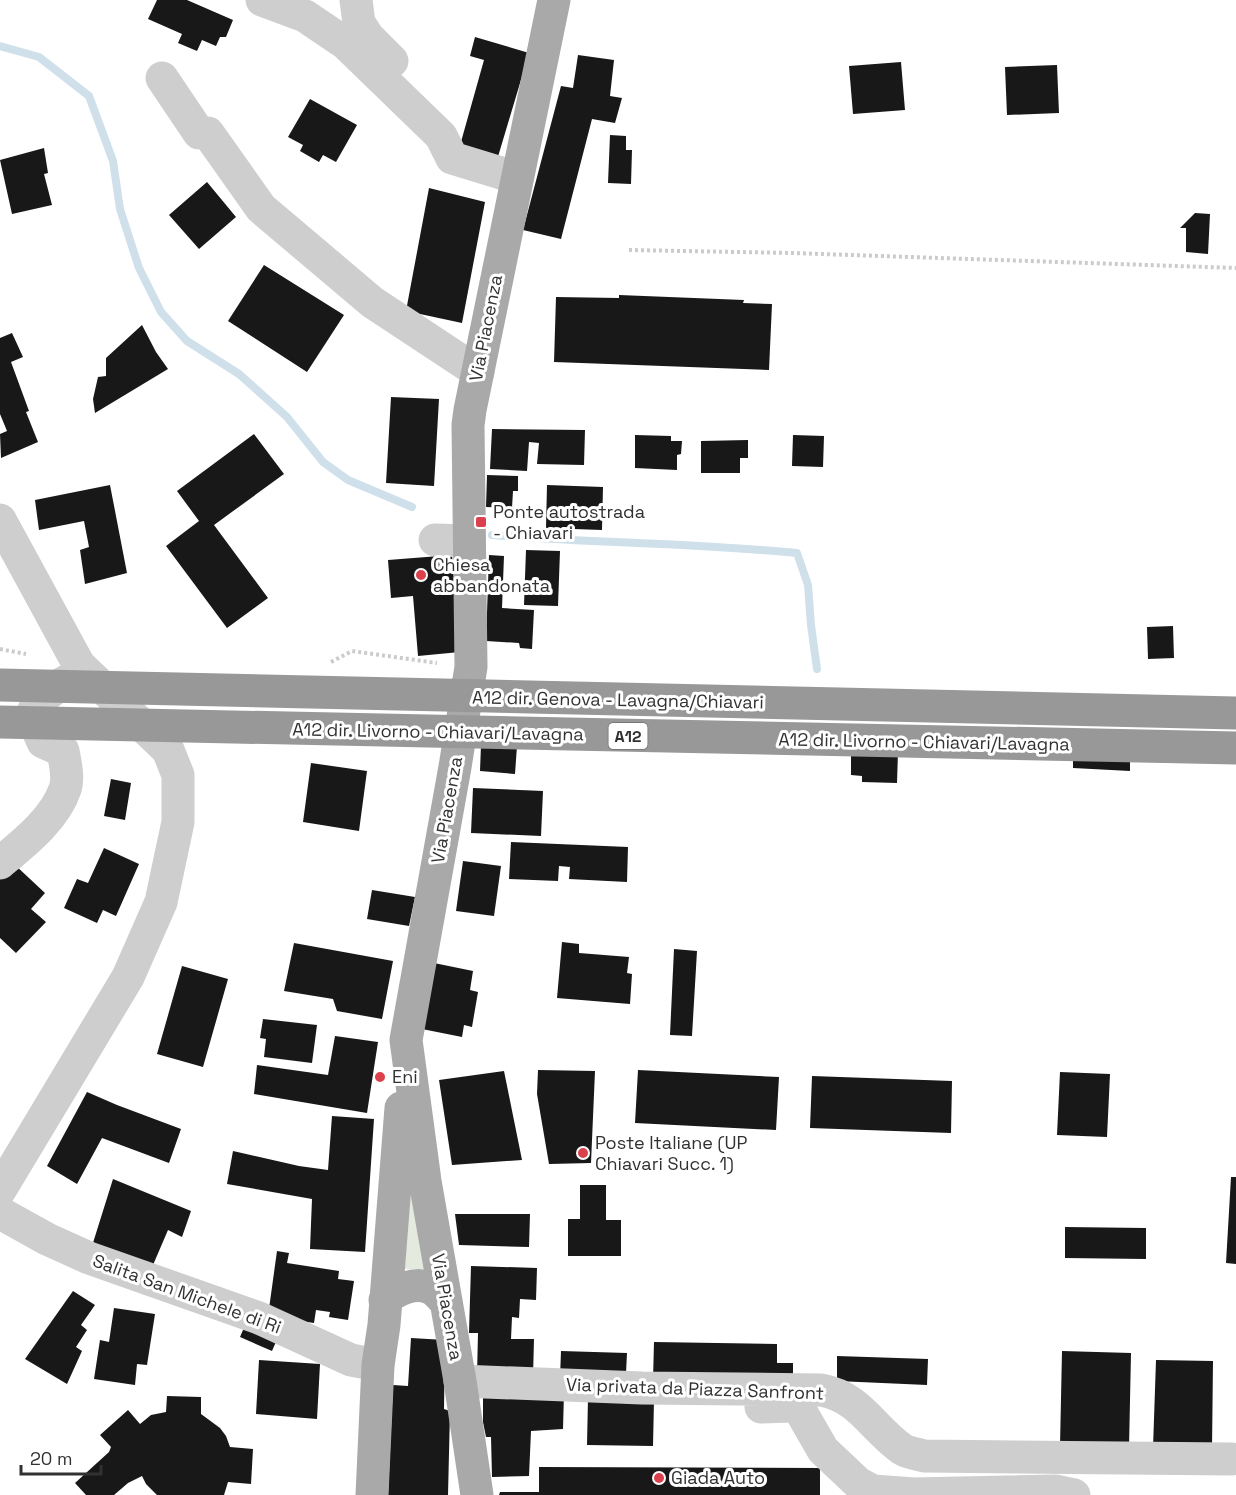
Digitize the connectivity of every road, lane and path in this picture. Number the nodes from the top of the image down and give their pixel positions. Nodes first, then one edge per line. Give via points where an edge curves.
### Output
1 (262, 0) edge
2 (356, 0) edge
3 (554, 0) edge
4 (162, 78) dead end
5 (441, 136) junction
6 (517, 178) junction
7 (629, 250) dead end
8 (1236, 268) edge
9 (478, 372) junction
10 (0, 520) edge
11 (435, 540) dead end
12 (469, 542) junction
13 (86, 673) junction
14 (12, 686) edge
15 (1236, 713) edge
16 (10, 723) edge
17 (1236, 748) edge
18 (0, 863) edge
19 (409, 1182) junction
20 (0, 1190) edge
21 (0, 1213) edge
22 (385, 1300) junction
23 (445, 1301) junction
24 (378, 1365) junction
25 (460, 1381) junction
26 (711, 1389) junction
27 (1232, 1459) dead end
28 (372, 1495) edge
29 (477, 1495) edge
30 (1074, 1495) edge

1 - 5 street via 305,16 335,36
2 - 5 street via 359,23 368,37 440,112
3 - 6 main road, Via Piacenza
4 - 9 street via 194,129 208,133 261,208 372,302
5 - 6 street via 453,158
6 - 9 main road, Via Piacenza
7 - 8 path
9 - 12 main road, Via Piacenza via 468,425
10 - 13 street
11 - 12 street
12 - 19 main road, Via Piacenza via 471,667 406,1040
13 - 18 street via 70,679 37,704 33,715 43,742 63,751 66,788 50,815
13 - 20 street via 168,750 177,775 178,822 161,902 128,977
14 - 15 highway, A12 dir. Genova - Lavagna/Chiavari / A12
16 - 17 highway, A12 dir. Livorno - Chiavari/Lavagna / A12
19 - 22 main road
19 - 23 main road, Via Piacenza
21 - 24 street, Salita San Michele di Ri via 88,1258 259,1318 351,1360
22 - 23 main road via 414,1285 430,1288
22 - 24 main road
23 - 25 main road, Via Piacenza
24 - 28 main road
25 - 26 street, Via privata da Piazza Sanfront
25 - 29 main road, Via Piacenza
26 - 27 street, Via privata da Piazza Sanfront via 836,1393 852,1402 904,1450 924,1456
26 - 30 street via 712,1404 718,1408 790,1406 800,1410 824,1450 873,1491 1055,1491

